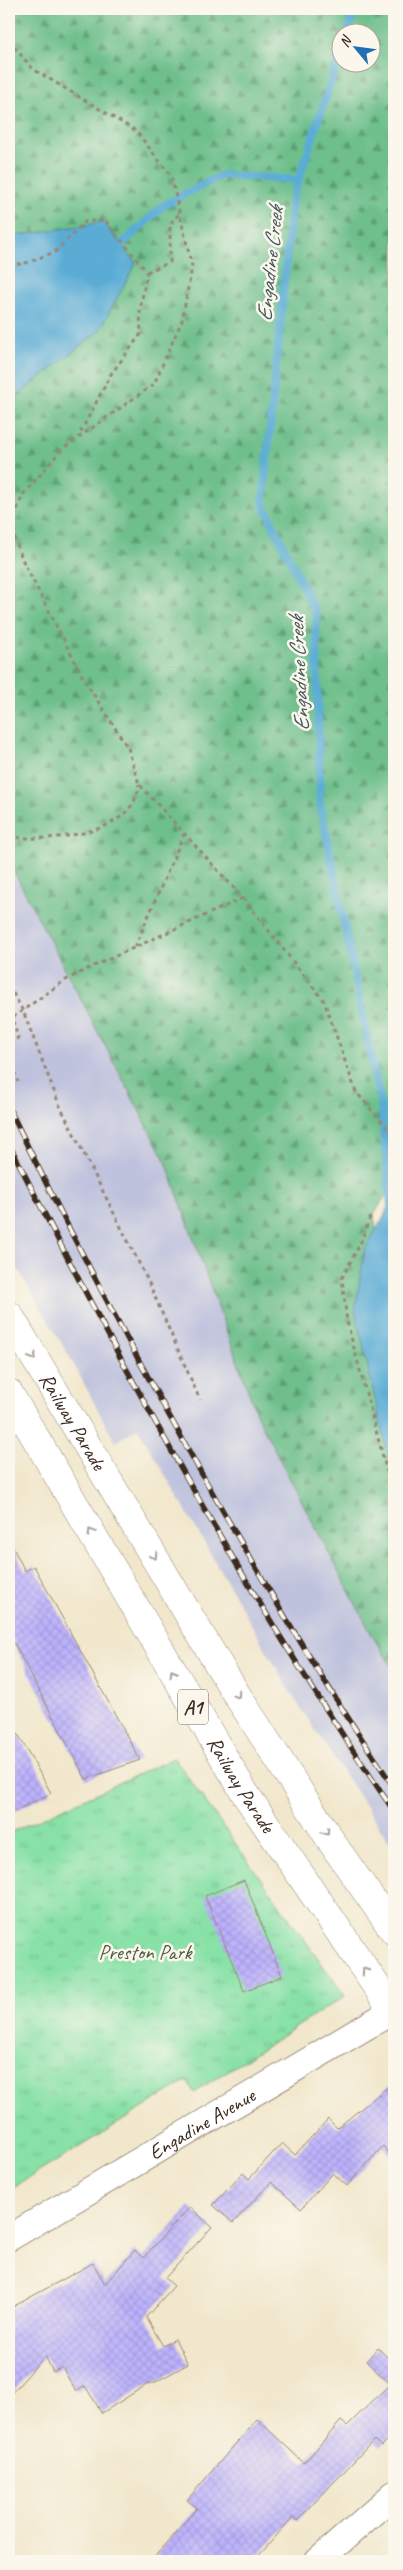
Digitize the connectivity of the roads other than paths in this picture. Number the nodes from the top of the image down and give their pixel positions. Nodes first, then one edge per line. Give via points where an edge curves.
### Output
1 (9, 1315) edge
2 (9, 1393) edge
3 (394, 1931) edge
4 (394, 2011) edge
5 (9, 2238) edge
6 (394, 2494) edge
7 (318, 2561) edge

1 -> 3 highway, Railway Parade / A1 via 235,1692
4 -> 2 highway, Railway Parade / A1 via 246,1795
4 - 5 street, Engadine Avenue
6 - 7 street

